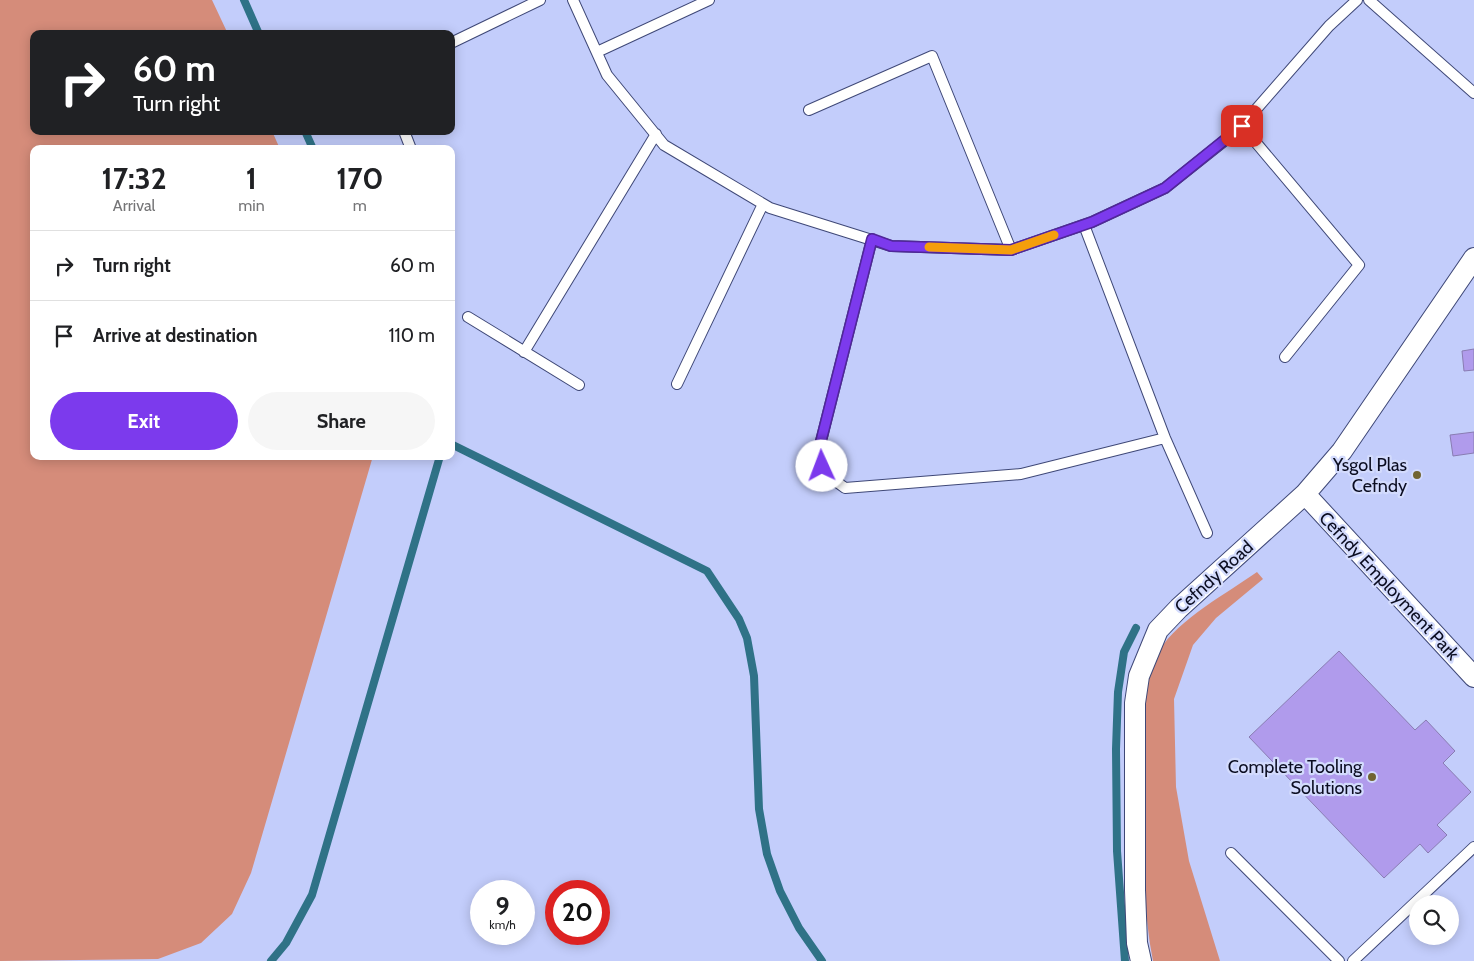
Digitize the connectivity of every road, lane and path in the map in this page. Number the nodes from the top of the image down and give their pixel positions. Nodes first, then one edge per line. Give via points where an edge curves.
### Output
1 (540, 0) edge
2 (573, 0) edge
3 (709, 0) edge
4 (1358, 0) edge
5 (1369, 0) edge
6 (455, 40) edge
7 (597, 52) junction
8 (1474, 93) edge
9 (809, 110) dead end
10 (1242, 126) junction
11 (656, 134) junction
12 (763, 204) junction
13 (1084, 225) junction
14 (872, 239) junction
15 (1011, 250) junction
16 (1474, 258) edge
17 (468, 317) dead end
18 (524, 352) junction
19 (1285, 357) dead end
20 (677, 384) dead end
21 (579, 385) dead end
22 (1165, 438) junction
23 (1305, 494) junction
24 (1207, 533) dead end
25 (1474, 677) edge
26 (1474, 847) edge
27 (1231, 853) dead end
28 (1140, 961) edge
29 (1339, 961) edge
30 (1353, 961) edge

1 - 6 lane
2 - 7 lane
3 - 7 lane
4 - 10 lane via 1329,26
5 - 8 lane
7 - 11 lane via 607,75
9 - 15 lane via 932,56
10 - 13 lane via 1165,188
10 - 19 lane via 1359,265
11 - 12 lane via 664,145
11 - 18 lane
12 - 14 lane
12 - 20 lane
13 - 15 lane
13 - 22 lane
14 - 15 lane via 891,246
14 - 22 lane via 819,449 822,466 830,478 845,488 1021,474
16 - 23 street, Cefndy Road via 1342,451
17 - 18 lane
18 - 21 lane
22 - 24 lane
23 - 25 street, Cefndy Employment Park
23 - 28 street, Cefndy Road via 1179,608 1158,630 1145,658 1135,703 1135,890
26 - 30 lane
27 - 29 lane

